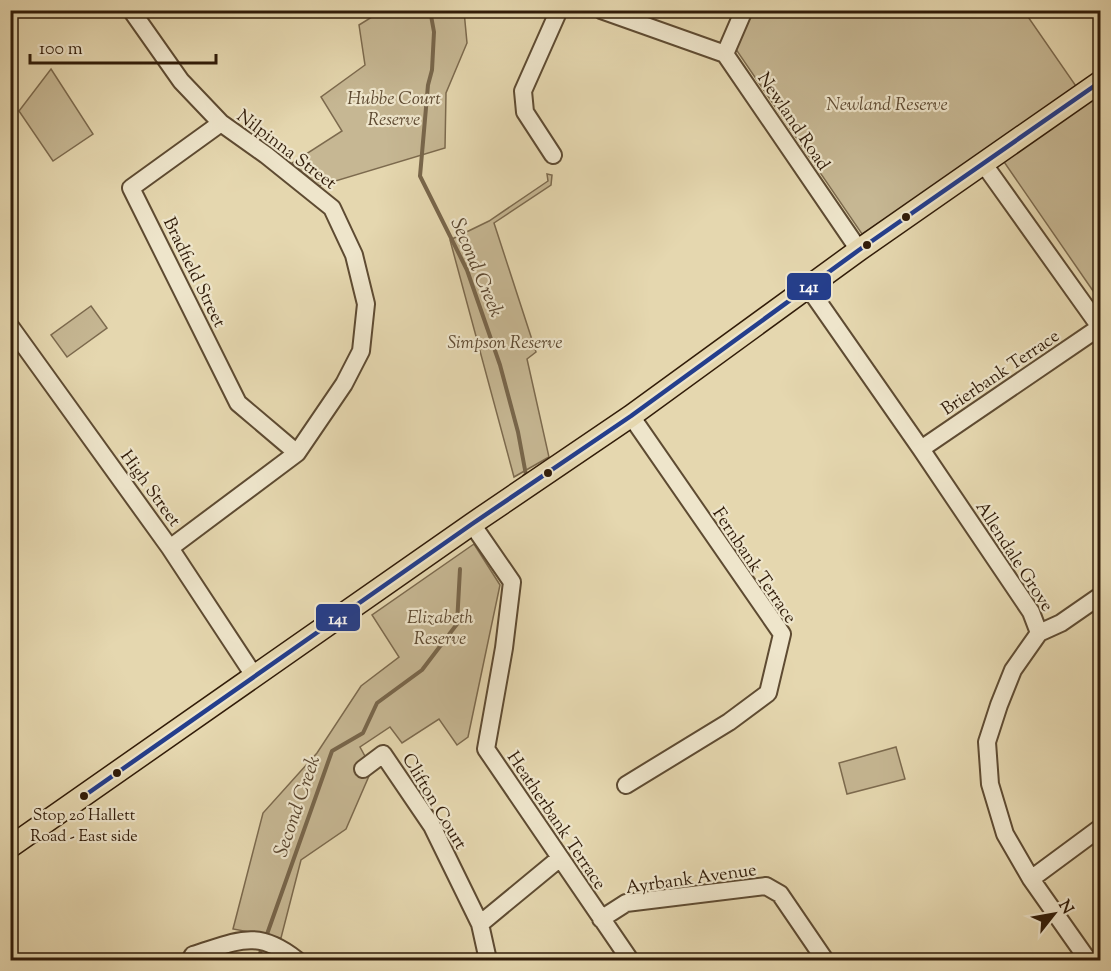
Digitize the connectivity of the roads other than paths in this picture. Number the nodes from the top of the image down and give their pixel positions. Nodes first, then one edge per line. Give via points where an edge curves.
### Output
1 (131, 10) edge
2 (560, 10) edge
3 (601, 10) edge
4 (744, 10) edge
5 (725, 54) junction
6 (1101, 82) edge
7 (221, 123) junction
8 (553, 155) dead end
9 (983, 163) junction
10 (859, 250) junction
11 (808, 287) junction
12 (10, 326) edge
13 (1100, 327) edge
14 (631, 416) junction
15 (921, 450) junction
16 (297, 453) junction
17 (472, 524) junction
18 (170, 548) junction
19 (1101, 596) edge
20 (1039, 633) junction
21 (255, 677) junction
22 (363, 769) dead end
23 (626, 785) dead end
24 (1101, 828) edge
25 (10, 847) edge
26 (560, 858) junction
27 (1031, 879) junction
28 (601, 919) junction
29 (480, 924) junction
30 (190, 960) edge
31 (297, 960) edge
32 (488, 960) edge
33 (630, 960) edge
34 (825, 960) edge
35 (1088, 960) edge

1 - 7 street, Nilpinna Street via 181,81
2 - 8 street via 523,91 525,112
3 - 5 street
4 - 5 street
5 - 10 street, Newland Road
6 - 9 main road
7 - 16 street, Nilpinna Street via 332,208 354,255 366,304 361,351 344,384
7 - 16 street, Bradfield Street via 131,188 238,404
9 - 10 main road
9 - 13 street
10 - 11 main road
11 - 14 main road
11 - 15 street, Allendale Grove
12 - 18 street, High Street
13 - 15 street, Brierbank Terrace
14 - 17 main road
14 - 23 street, Fernbank Terrace via 782,634 768,693 729,722
15 - 20 street, Allendale Grove via 1031,612
16 - 18 street, Nilpinna Street
17 - 21 main road
17 - 26 street, Heatherbank Terrace via 512,582 486,749
18 - 21 street, High Street
19 - 20 street
20 - 27 street, Allendale Grove via 1013,670 987,742 990,784 1005,834
21 - 25 main road
22 - 29 street, Clifton Court via 383,754 432,826
24 - 27 street
26 - 28 street, Heatherbank Terrace
26 - 29 street
27 - 35 street, Allendale Grove
28 - 33 street, Heatherbank Terrace
28 - 34 street, Ayrbank Avenue via 626,903 766,886 780,894
29 - 32 street, Clifton Court
30 - 31 street via 194,955 241,939 265,942

